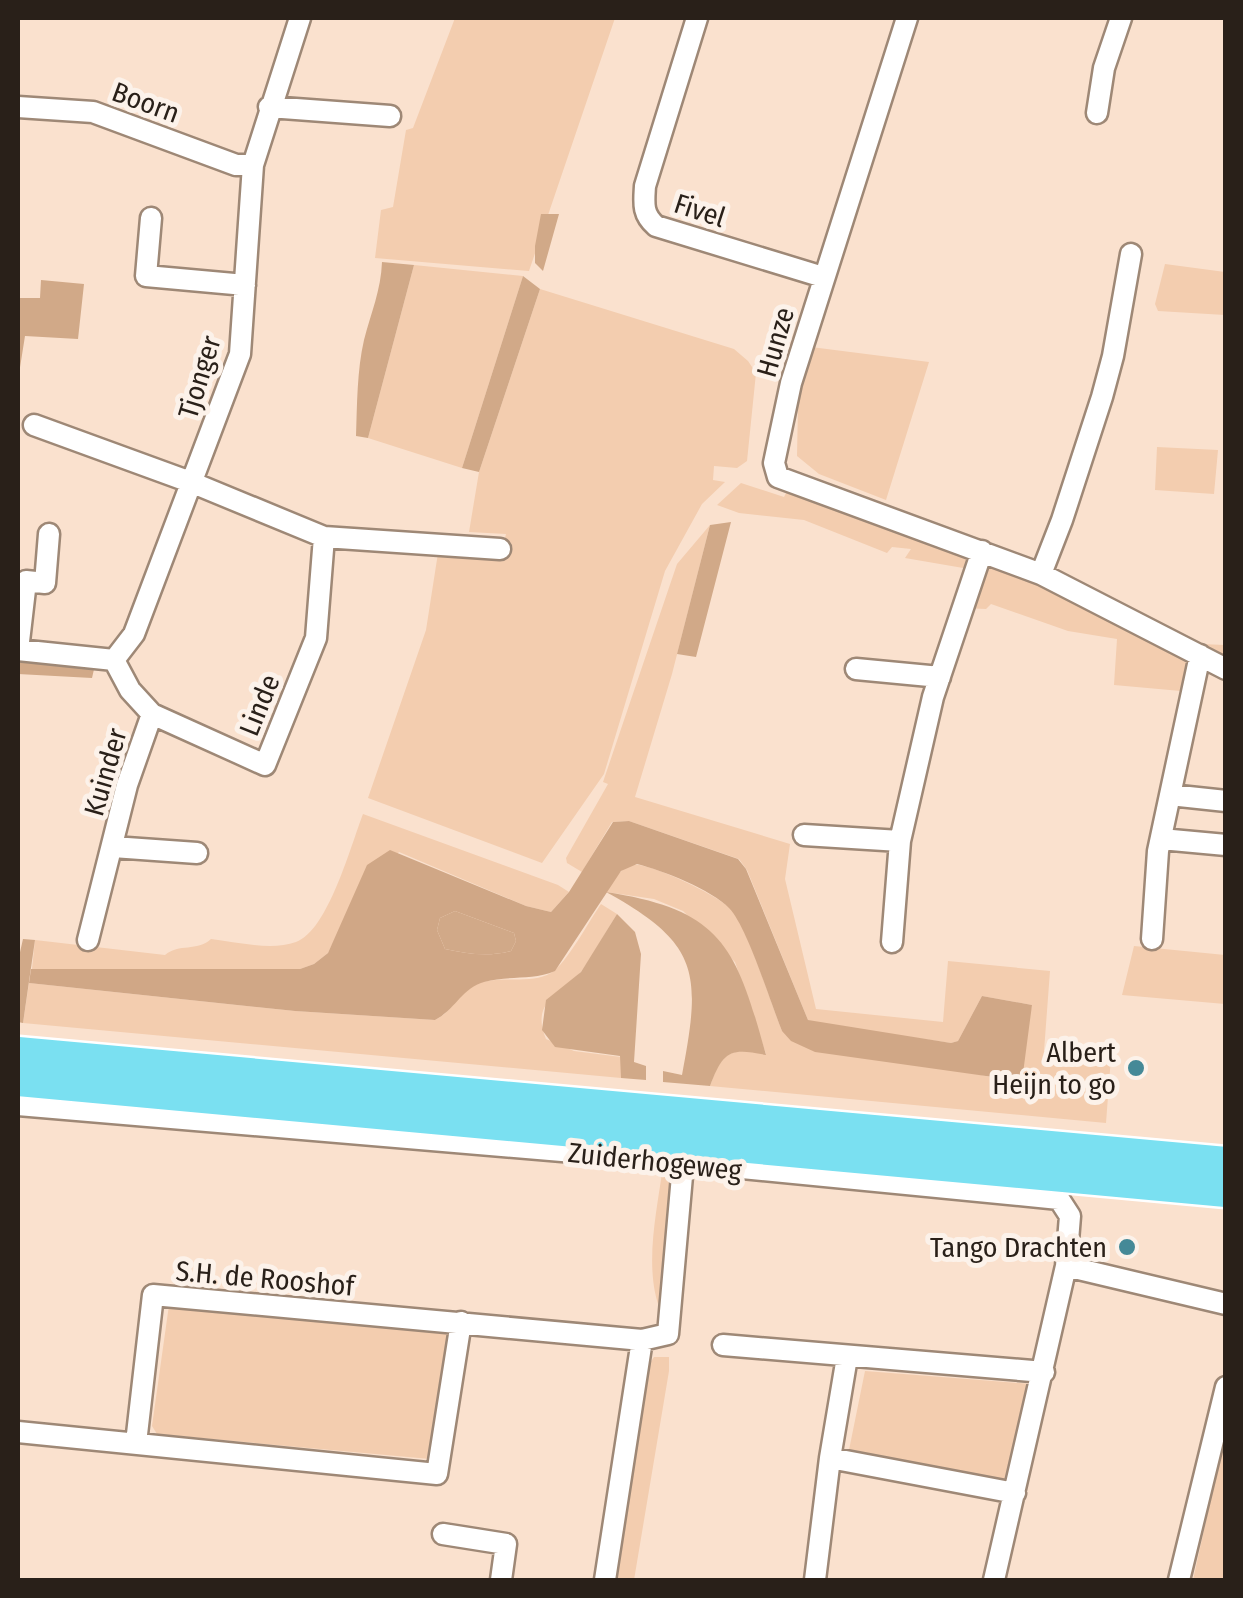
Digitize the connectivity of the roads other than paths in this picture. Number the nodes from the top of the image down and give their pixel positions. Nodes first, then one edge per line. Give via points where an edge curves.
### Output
1 (299, 18) edge
2 (698, 18) edge
3 (907, 18) edge
4 (1120, 18) edge
5 (18, 107) edge
6 (269, 107) junction
7 (1097, 112) dead end
8 (390, 116) dead end
9 (253, 166) junction
10 (152, 218) dead end
11 (1132, 254) dead end
12 (823, 277) junction
13 (245, 285) junction
14 (34, 425) dead end
15 (193, 483) junction
16 (50, 534) dead end
17 (324, 537) junction
18 (500, 549) dead end
19 (982, 551) junction
20 (1041, 574) junction
21 (18, 650) edge
22 (1200, 655) junction
23 (114, 660) junction
24 (856, 669) dead end
25 (1226, 669) edge
26 (940, 677) junction
27 (152, 714) junction
28 (1170, 794) junction
29 (1226, 801) edge
30 (804, 835) dead end
31 (1161, 840) junction
32 (900, 841) junction
33 (1226, 845) edge
34 (113, 847) junction
35 (196, 853) dead end
36 (1152, 939) dead end
37 (88, 940) dead end
38 (892, 942) dead end
39 (18, 1052) edge
40 (18, 1081) edge
41 (18, 1104) edge
42 (1226, 1162) edge
43 (682, 1176) dead end
44 (1226, 1192) edge
45 (1066, 1266) junction
46 (1226, 1304) edge
47 (461, 1322) junction
48 (642, 1340) junction
49 (723, 1345) dead end
50 (847, 1357) junction
51 (1044, 1372) junction
52 (1226, 1387) edge
53 (18, 1432) edge
54 (136, 1443) junction
55 (830, 1458) junction
56 (1015, 1493) junction
57 (443, 1534) dead end
58 (501, 1580) edge
59 (605, 1580) edge
60 (815, 1580) edge
61 (824, 1580) edge
62 (994, 1580) edge
63 (1179, 1580) edge

1 - 6 street, Tjonger
2 - 12 street, Fivel via 645,186 647,219
3 - 12 street, Hunze
4 - 7 street
5 - 9 street, Boorn via 92,112
6 - 8 street
6 - 9 street, Tjonger
9 - 13 street, Tjonger
10 - 13 street via 146,276
11 - 20 street via 1102,397
12 - 19 street, Hunze via 791,383 774,463 778,477
13 - 15 street, Tjonger via 240,354
14 - 15 street
15 - 17 street
15 - 23 street, Tjonger via 134,634
16 - 21 street via 45,583 26,581
17 - 18 street
17 - 27 street, Linde via 316,638 265,765
19 - 20 street, Hunze
19 - 26 street
20 - 22 street, Hunze
21 - 23 street
22 - 25 street, Hunze
22 - 28 street
23 - 27 street, Linde
24 - 26 street
26 - 32 street
27 - 34 street, Kuinder
28 - 29 street
28 - 31 street
30 - 32 street
31 - 33 street
31 - 36 street
32 - 38 street
34 - 35 street, Kuinder
34 - 37 street, Kuinder
39 - 42 main road, Zuiderhogeweg
40 - 44 main road, Zuiderhogeweg
41 - 45 street, Zuiderhogeweg via 1058,1199 1070,1216
43 - 48 street via 668,1334
45 - 46 street
45 - 51 street, Zuiderhogeweg
47 - 48 street, S.H. de Rooshof
47 - 54 street, S.H. de Rooshof via 153,1296
47 - 54 street via 438,1474
48 - 59 street
49 - 50 street
50 - 51 street
50 - 55 street
51 - 56 street, Zuiderhogeweg
52 - 63 street
53 - 54 street
55 - 56 street
55 - 60 street
56 - 62 street, Zuiderhogeweg
57 - 58 street via 506,1544
60 - 61 street

